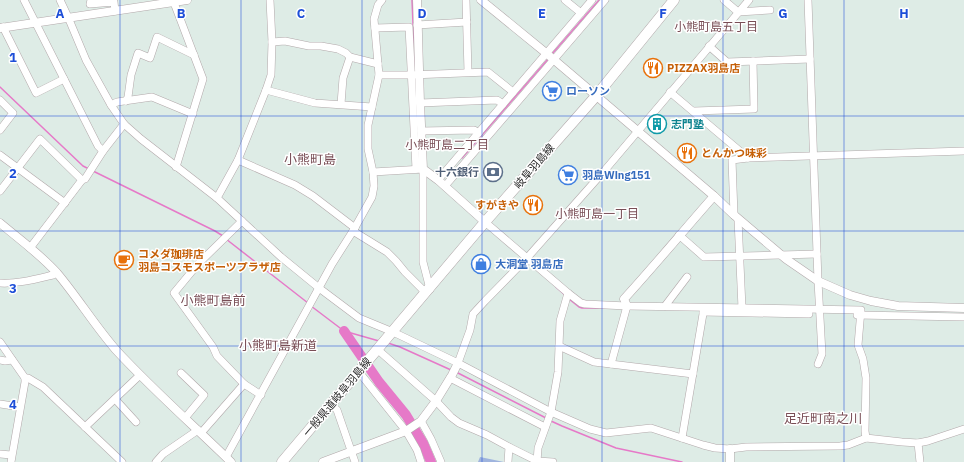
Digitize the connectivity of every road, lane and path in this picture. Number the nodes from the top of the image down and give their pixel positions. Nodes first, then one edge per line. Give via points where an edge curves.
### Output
1 (60, 0) edge
2 (91, 0) edge
3 (187, 0) edge
4 (270, 0) edge
5 (382, 0) edge
6 (417, 0) edge
7 (466, 0) edge
8 (481, 0) edge
9 (565, 0) edge
10 (592, 0) edge
11 (605, 0) edge
12 (674, 0) edge
13 (724, 0) edge
14 (749, 0) edge
15 (808, 0) edge
16 (27, 1) edge
17 (173, 1) edge
18 (114, 4) edge
19 (770, 10) dead end
20 (738, 12) junction
21 (581, 13) junction
22 (68, 17) junction
23 (35, 22) junction
24 (467, 22) junction
25 (1, 26) edge
26 (414, 26) junction
27 (375, 28) junction
28 (272, 42) junction
29 (709, 46) junction
30 (546, 53) junction
31 (194, 55) junction
32 (350, 57) junction
33 (810, 59) junction
34 (554, 60) junction
35 (753, 61) junction
36 (378, 64) junction
37 (468, 72) junction
38 (415, 74) junction
39 (379, 75) junction
40 (64, 79) junction
41 (266, 90) junction
42 (513, 92) junction
43 (670, 92) junction
44 (596, 96) junction
45 (0, 100) edge
46 (126, 101) junction
47 (420, 103) junction
48 (341, 104) junction
49 (503, 104) junction
50 (111, 105) junction
51 (372, 107) junction
52 (694, 111) junction
53 (192, 114) junction
54 (417, 120) junction
55 (124, 124) junction
56 (0, 130) edge
57 (421, 131) junction
58 (637, 131) junction
59 (479, 133) junction
60 (103, 151) junction
61 (964, 151) edge
62 (0, 155) edge
63 (814, 156) junction
64 (748, 158) junction
65 (238, 160) junction
66 (176, 167) junction
67 (17, 168) junction
68 (420, 169) junction
69 (373, 172) junction
70 (84, 178) junction
71 (438, 180) junction
72 (445, 186) junction
73 (0, 191) edge
74 (714, 196) junction
75 (217, 198) junction
76 (65, 204) junction
77 (736, 217) junction
78 (242, 221) junction
79 (486, 222) junction
80 (0, 223) edge
81 (354, 230) junction
82 (679, 235) junction
83 (30, 248) junction
84 (817, 254) junction
85 (781, 255) junction
86 (740, 256) junction
87 (527, 258) junction
88 (56, 273) junction
89 (687, 277) dead end
90 (818, 282) junction
91 (0, 283) edge
92 (319, 288) junction
93 (428, 291) junction
94 (568, 293) junction
95 (627, 306) junction
96 (665, 306) junction
97 (742, 308) junction
98 (964, 308) edge
99 (703, 310) junction
100 (820, 312) junction
101 (861, 315) junction
102 (964, 317) edge
103 (391, 334) junction
104 (0, 342) edge
105 (559, 346) junction
106 (375, 351) junction
107 (0, 360) edge
108 (12, 360) junction
109 (457, 364) junction
110 (611, 364) junction
111 (818, 364) dead end
112 (360, 370) junction
113 (181, 373) dead end
114 (693, 374) junction
115 (140, 375) junction
116 (451, 377) junction
117 (25, 378) junction
118 (244, 384) junction
119 (261, 395) junction
120 (115, 399) junction
121 (436, 401) junction
122 (0, 404) edge
123 (331, 404) junction
124 (20, 407) junction
125 (551, 413) junction
126 (185, 418) junction
127 (136, 422) dead end
128 (420, 422) junction
129 (546, 426) junction
130 (85, 427) junction
131 (964, 428) edge
132 (408, 430) junction
133 (199, 432) junction
134 (682, 438) junction
135 (866, 438) junction
136 (918, 443) junction
137 (509, 447) junction
138 (730, 449) junction
139 (351, 452) junction
140 (0, 454) edge
141 (11, 459) edge
142 (229, 460) edge
143 (537, 461) edge
144 (122, 462) edge
145 (156, 462) edge
146 (282, 462) edge
147 (323, 462) edge
148 (355, 462) edge
149 (421, 462) edge
150 (440, 462) edge
151 (508, 462) edge
152 (553, 462) edge
153 (730, 462) edge
154 (920, 462) edge

1 - 22 street
2 - 18 street via 90,4
3 - 17 street
4 - 28 street
5 - 27 street via 374,19
6 - 26 street
7 - 24 street
8 - 30 street
9 - 21 street
10 - 21 street
11 - 34 street
12 - 44 main road, 岐阜羽島線
13 - 20 street
14 - 20 street
15 - 33 street
16 - 23 street
17 - 18 street
17 - 31 street
18 - 22 street
19 - 20 street
20 - 29 street
21 - 30 street
22 - 23 street
22 - 50 street via 86,60
23 - 25 street
23 - 40 street
24 - 26 street
24 - 37 street
25 - 40 street via 36,93
26 - 27 street
26 - 38 street
27 - 36 street
28 - 32 street via 285,41 338,49
28 - 41 street via 271,74
29 - 35 street via 727,62
29 - 43 street
30 - 34 street
30 - 42 street
31 - 46 street via 157,37 150,58 138,53
31 - 53 street via 204,79
32 - 36 street
32 - 48 street via 343,78
33 - 35 street
33 - 63 street
34 - 44 street
34 - 72 street
35 - 52 street via 754,109
36 - 39 street
37 - 38 street
37 - 42 street via 488,72
38 - 39 street
38 - 47 street
38 - 54 street
39 - 51 street
40 - 60 street via 98,146
41 - 48 street via 316,103
41 - 65 street
42 - 49 street
43 - 52 street
43 - 58 street
44 - 58 street
44 - 79 main road, 岐阜羽島線
45 - 56 street via 13,114
46 - 50 street
46 - 53 street via 152,97
47 - 49 street via 497,100
47 - 54 street
48 - 51 street
49 - 59 street
50 - 55 street
51 - 69 street via 367,136
52 - 64 street
53 - 66 street
54 - 57 street
54 - 68 street
55 - 60 street
55 - 66 street
57 - 59 street via 474,130
57 - 68 street
58 - 74 street
58 - 87 street
59 - 71 street
60 - 70 street
61 - 63 street
62 - 67 street
63 - 64 street
63 - 84 street
64 - 77 street via 732,160
65 - 75 street
65 - 81 street via 295,185 313,196
66 - 75 street
67 - 70 street via 40,139
67 - 73 street
67 - 76 street
68 - 69 street
68 - 71 street
68 - 93 street via 423,262
69 - 81 street via 372,197
70 - 76 street
71 - 72 street
72 - 79 street
74 - 77 street
74 - 82 street
75 - 78 street
76 - 83 street
77 - 85 street
77 - 86 street
78 - 92 street
78 - 118 street via 198,264 174,293 218,356
79 - 87 street
79 - 93 main road, 岐阜羽島線
80 - 83 street
81 - 92 street
81 - 93 street via 386,252
82 - 86 street via 704,257
82 - 95 street via 624,299
83 - 88 street
84 - 85 street
84 - 90 street
85 - 86 street
85 - 90 street
86 - 97 street
87 - 94 street
87 - 109 street via 473,314 470,330
88 - 91 street via 29,281
88 - 115 street via 105,336
89 - 96 street
90 - 98 street via 850,295 898,306
90 - 100 street
92 - 103 street via 359,318
92 - 119 street
93 - 103 main road, 岐阜羽島線
94 - 95 street via 585,304
94 - 105 street via 560,321
95 - 96 street
95 - 110 street
96 - 99 street
97 - 99 street
97 - 100 street
99 - 100 street
99 - 114 street
100 - 101 street
100 - 111 street via 822,354
101 - 102 street
101 - 135 street via 858,345 866,378
103 - 106 main road, 一般県道岐阜羽島線
103 - 109 street
104 - 108 street
105 - 110 street via 594,362
105 - 125 street via 558,372
106 - 112 main road, 一般県道岐阜羽島線
106 - 121 street
107 - 108 street
108 - 117 street
109 - 116 street
109 - 125 street
110 - 114 street
112 - 123 main road, 一般県道岐阜羽島線
112 - 132 street
113 - 126 street via 204,395
114 - 134 street
115 - 120 street
115 - 126 street
116 - 121 street
116 - 129 street
117 - 124 street
117 - 130 street via 44,387
118 - 119 street
118 - 133 street
119 - 142 street
120 - 127 street
120 - 130 street
121 - 128 street
121 - 137 street via 459,424
122 - 124 street
123 - 139 street via 337,410
123 - 146 main road, 一般県道岐阜羽島線
124 - 141 street
125 - 129 street
125 - 134 street via 590,430 606,433 651,428
126 - 133 street
128 - 132 street
128 - 150 street via 431,439
129 - 143 street via 538,448
130 - 144 street
131 - 136 street
132 - 139 street
132 - 149 street
133 - 142 street
133 - 145 street via 163,454
134 - 138 street via 715,448
135 - 136 street
135 - 138 street via 840,446
136 - 154 street
137 - 143 street
137 - 151 street
138 - 153 street
139 - 147 street
139 - 148 street
140 - 141 street
143 - 152 street

